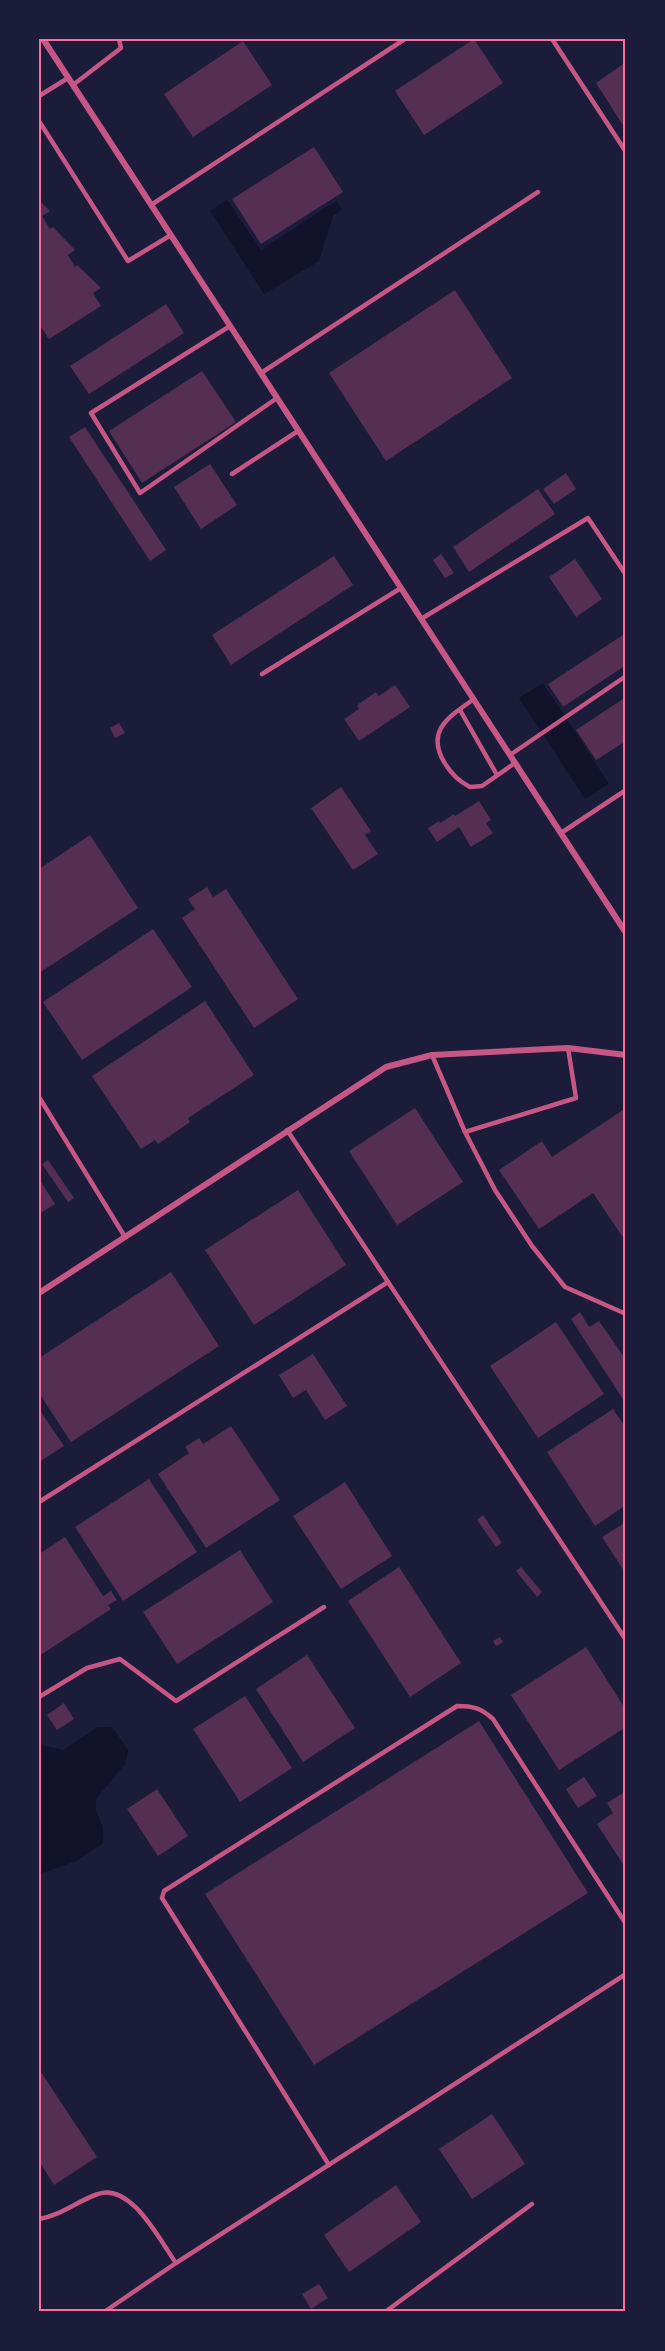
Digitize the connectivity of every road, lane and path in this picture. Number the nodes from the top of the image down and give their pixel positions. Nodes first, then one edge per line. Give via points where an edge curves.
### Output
1 (43, 39) edge
2 (119, 39) edge
3 (405, 39) edge
4 (554, 40) edge
5 (68, 78) junction
6 (73, 85) junction
7 (39, 96) edge
8 (39, 121) edge
9 (626, 152) edge
10 (538, 192) dead end
11 (151, 205) junction
12 (171, 235) junction
13 (230, 326) junction
14 (261, 373) junction
15 (277, 398) junction
16 (298, 431) junction
17 (232, 474) dead end
18 (626, 575) edge
19 (401, 588) junction
20 (421, 619) junction
21 (262, 674) dead end
22 (626, 676) edge
23 (474, 699) junction
24 (459, 710) junction
25 (510, 755) junction
26 (515, 763) junction
27 (497, 775) junction
28 (626, 790) edge
29 (561, 833) junction
30 (626, 933) edge
31 (568, 1047) junction
32 (432, 1055) junction
33 (626, 1055) edge
34 (39, 1098) edge
35 (287, 1130) junction
36 (465, 1132) junction
37 (125, 1236) junction
38 (388, 1282) junction
39 (39, 1293) edge
40 (626, 1314) edge
41 (39, 1502) edge
42 (324, 1607) dead end
43 (626, 1640) edge
44 (39, 1696) edge
45 (626, 1924) edge
46 (626, 1974) edge
47 (330, 2165) junction
48 (532, 2204) dead end
49 (39, 2219) edge
50 (176, 2263) junction
51 (104, 2312) edge
52 (385, 2312) edge

1 - 5 street
2 - 6 lane via 121,48
3 - 11 lane
4 - 9 lane
5 - 6 street
5 - 7 lane
6 - 11 street
8 - 12 lane via 128,261
10 - 14 lane
11 - 12 street
12 - 13 street
13 - 14 street
13 - 15 lane via 91,413 140,493
14 - 15 street
15 - 16 street
16 - 17 lane
16 - 19 street
18 - 20 lane via 588,518
19 - 20 street
19 - 21 lane
20 - 23 street
22 - 25 lane
23 - 24 lane
23 - 25 street
24 - 27 lane
24 - 27 lane via 440,729 439,747 447,769 470,787 482,786
25 - 26 street
26 - 27 lane
26 - 29 street
28 - 29 lane
29 - 30 street
31 - 32 street
31 - 33 street
31 - 36 lane via 576,1098
32 - 35 street via 386,1067
32 - 36 lane
34 - 37 lane
35 - 37 street
35 - 38 lane
36 - 40 lane via 495,1190 565,1287
37 - 39 street
38 - 41 lane
38 - 43 lane
42 - 44 lane via 176,1701 120,1659 87,1668
45 - 47 lane via 493,1719 469,1706 457,1707 164,1891 162,1898
46 - 47 lane
47 - 50 lane
48 - 52 lane
49 - 50 lane via 100,2193 114,2192 134,2204
50 - 51 lane

